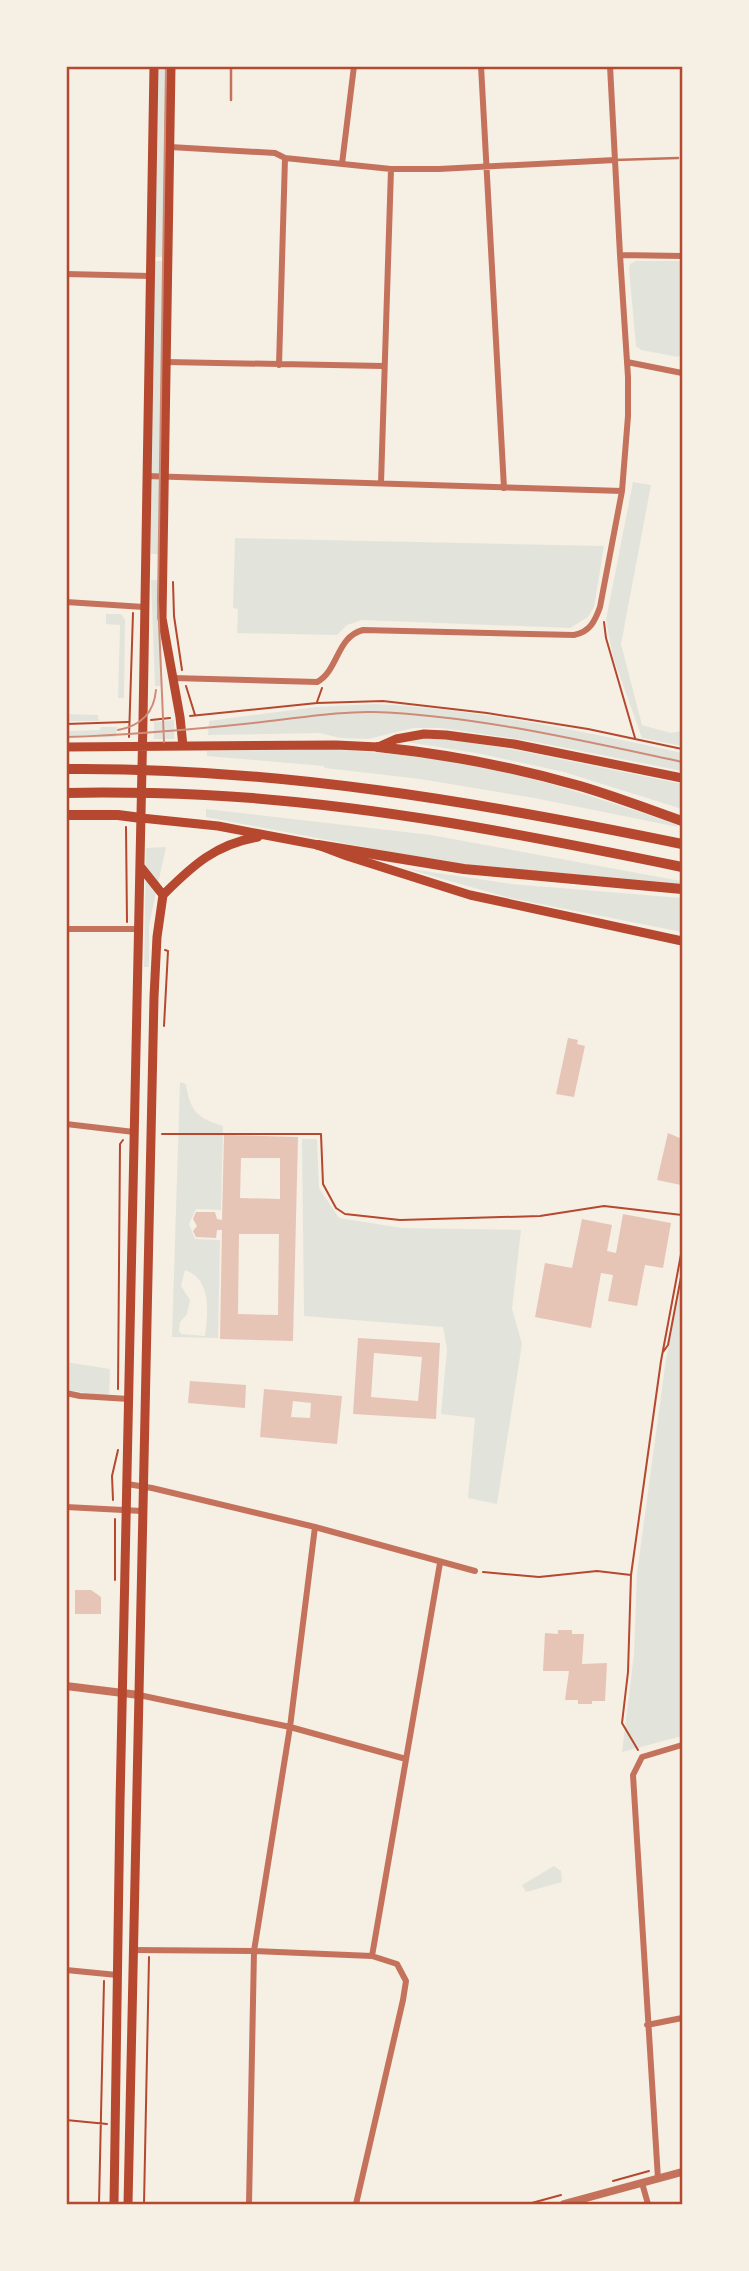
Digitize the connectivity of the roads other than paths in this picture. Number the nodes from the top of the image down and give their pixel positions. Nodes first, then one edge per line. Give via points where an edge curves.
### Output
1 (154, 66) edge
2 (171, 66) edge
3 (231, 66) edge
4 (354, 66) edge
5 (481, 66) edge
6 (610, 66) edge
7 (230, 100) dead end
8 (170, 147) junction
9 (285, 158) junction
10 (678, 158) dead end
11 (615, 160) junction
12 (342, 164) junction
13 (487, 166) junction
14 (391, 169) junction
15 (620, 255) junction
16 (682, 256) edge
17 (66, 274) edge
18 (150, 276) junction
19 (166, 362) junction
20 (627, 362) junction
21 (279, 365) junction
22 (383, 366) junction
23 (682, 373) edge
24 (146, 477) junction
25 (163, 477) junction
26 (381, 483) junction
27 (504, 488) junction
28 (622, 491) junction
29 (66, 602) edge
30 (139, 606) junction
31 (178, 678) junction
32 (183, 746) junction
33 (66, 747) edge
34 (378, 747) junction
35 (142, 749) junction
36 (66, 769) edge
37 (682, 778) edge
38 (66, 793) edge
39 (66, 815) edge
40 (141, 815) junction
41 (682, 821) edge
42 (266, 836) junction
43 (682, 844) edge
44 (318, 845) junction
45 (140, 866) junction
46 (682, 867) edge
47 (682, 888) edge
48 (163, 895) junction
49 (66, 929) edge
50 (139, 929) junction
51 (682, 941) edge
52 (66, 1124) edge
53 (130, 1132) junction
54 (66, 1393) edge
55 (124, 1399) junction
56 (127, 1484) junction
57 (143, 1486) junction
58 (66, 1507) edge
59 (126, 1511) junction
60 (142, 1511) junction
61 (315, 1527) junction
62 (440, 1563) junction
63 (475, 1571) road end
64 (66, 1686) edge
65 (131, 1694) junction
66 (290, 1727) junction
67 (682, 1745) edge
68 (406, 1759) junction
69 (134, 1950) junction
70 (254, 1951) junction
71 (372, 1956) junction
72 (66, 1970) edge
73 (117, 1975) junction
74 (682, 2018) edge
75 (647, 2025) junction
76 (682, 2172) edge
77 (658, 2179) junction
78 (642, 2183) junction
79 (114, 2204) edge
80 (128, 2204) edge
81 (249, 2204) edge
82 (356, 2204) edge
83 (564, 2204) edge
84 (648, 2204) edge

1 - 18 main road
2 - 8 main road
3 - 7 lane
4 - 12 street
5 - 13 street
6 - 11 street
8 - 9 street via 275,153
8 - 19 main road
9 - 12 street
9 - 21 street
10 - 11 lane
11 - 13 street
11 - 15 street
12 - 14 street
13 - 14 street
13 - 27 street
14 - 22 street
15 - 16 street
15 - 20 street
17 - 18 street
18 - 24 main road
19 - 21 street
19 - 25 main road
20 - 23 street
20 - 28 street
21 - 22 street
22 - 26 street
24 - 25 street
24 - 30 main road
25 - 26 street
25 - 31 main road via 162,618
26 - 27 street
27 - 28 street
28 - 31 street via 600,607 592,626 580,634 356,632 348,637 325,678 314,682
29 - 30 street
30 - 35 main road
31 - 32 main road
32 - 34 main road
32 - 35 main road
33 - 35 main road
34 - 37 main road via 396,739 446,735
34 - 41 highway via 505,767 581,786
35 - 40 main road
36 - 43 highway via 207,772 336,784 450,799
38 - 46 highway via 207,795 323,806 568,844
39 - 40 highway
40 - 42 main road
40 - 45 main road
42 - 44 main road
42 - 48 main road via 210,853
44 - 47 highway via 464,869
44 - 51 main road via 470,895
45 - 48 main road
45 - 50 main road
48 - 57 main road via 154,997
49 - 50 street
50 - 53 main road
52 - 53 street
53 - 55 main road
54 - 55 street
55 - 56 main road
56 - 57 street
56 - 59 main road
57 - 60 main road
57 - 61 street
58 - 59 street
59 - 60 street
59 - 65 main road
60 - 65 main road
61 - 62 street
61 - 66 street
62 - 63 street
62 - 68 street
64 - 65 street
65 - 66 street
65 - 69 main road
65 - 73 main road
66 - 68 street
66 - 70 street
67 - 75 street via 642,1757 633,1776
68 - 71 street
69 - 70 street
69 - 80 main road
70 - 71 street
70 - 81 street
71 - 82 street via 397,1964 406,1981
72 - 73 street
73 - 79 main road
74 - 75 street
75 - 77 street
76 - 77 street
77 - 78 street
78 - 83 street
78 - 84 street

